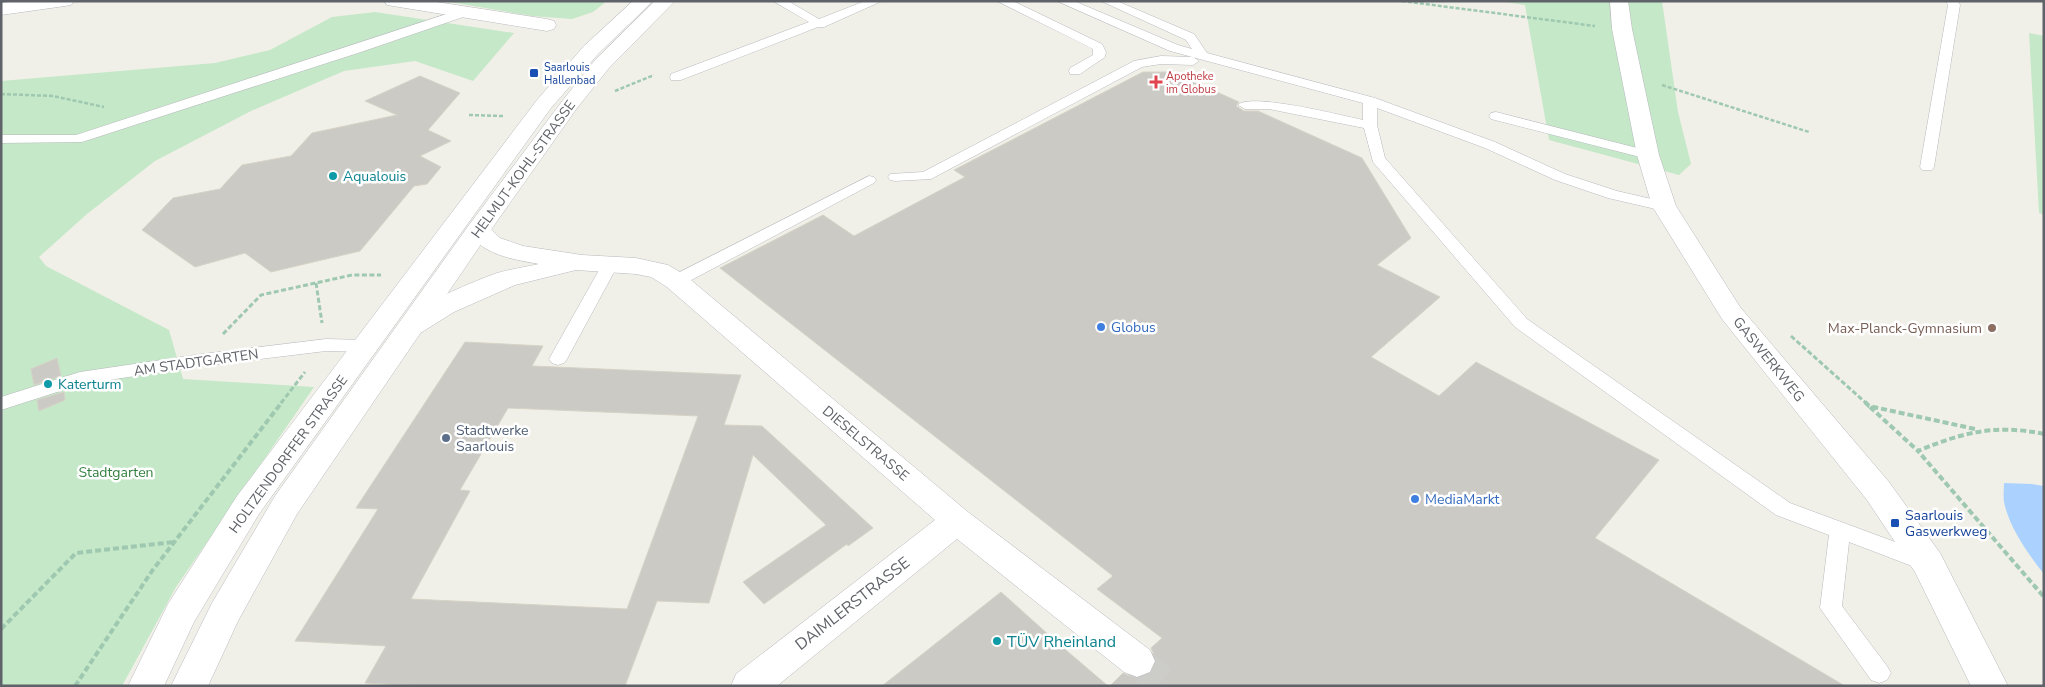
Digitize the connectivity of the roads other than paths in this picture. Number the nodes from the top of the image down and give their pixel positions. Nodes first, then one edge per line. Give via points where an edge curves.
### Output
1 (65, 1) edge
2 (394, 1) edge
3 (644, 1) edge
4 (666, 1) edge
5 (779, 1) edge
6 (1004, 1) edge
7 (1063, 1) edge
8 (1107, 1) edge
9 (1619, 1) edge
10 (1952, 1) edge
11 (867, 3) edge
12 (1, 9) edge
13 (465, 12) junction
14 (820, 24) junction
15 (547, 25) dead end
16 (1203, 56) junction
17 (1228, 62) junction
18 (1075, 71) dead end
19 (676, 77) dead end
20 (1370, 101) junction
21 (1245, 105) dead end
22 (1496, 116) dead end
23 (1370, 125) junction
24 (1, 139) edge
25 (1648, 154) junction
26 (1927, 167) dead end
27 (897, 177) dead end
28 (869, 180) dead end
29 (1664, 206) junction
30 (478, 230) junction
31 (582, 263) junction
32 (611, 264) junction
33 (676, 281) junction
34 (414, 282) joint
35 (412, 326) junction
36 (366, 346) junction
37 (558, 359) dead end
38 (1, 404) edge
39 (957, 521) junction
40 (1840, 530) junction
41 (1928, 563) junction
42 (1136, 661) tunnel mouth
43 (1879, 674) dead end
44 (146, 686) edge
45 (189, 686) edge
46 (749, 686) edge
47 (1990, 686) edge

1 - 12 street
2 - 13 street
3 - 34 street, HELMUT-KOHL-STRASSE via 574,67
4 - 30 street, HELMUT-KOHL-STRASSE via 589,79
5 - 14 lane
6 - 18 lane via 1098,47 1099,56
7 - 16 lane via 1155,41
8 - 16 lane via 1190,37
9 - 25 street, GASWERKWEG
10 - 26 lane via 1954,5
11 - 14 lane
13 - 15 street
13 - 24 lane via 77,139
14 - 19 lane
16 - 17 lane
17 - 20 lane
17 - 27 lane via 1166,60 1138,64 926,176
20 - 23 lane
20 - 29 lane via 1490,145 1560,177 1613,195
21 - 23 lane via 1269,105
22 - 25 lane
23 - 40 lane via 1378,160 1521,323 1783,509
25 - 29 street, GASWERKWEG
28 - 33 lane
29 - 41 street, GASWERKWEG via 1731,314 1878,491
30 - 31 street, DIESELSTRASSE via 491,243 519,253
30 - 35 street, HELMUT-KOHL-STRASSE
31 - 32 street, DIESELSTRASSE
31 - 35 street, DIESELSTRASSE via 508,279 445,306
32 - 33 street, DIESELSTRASSE via 659,271
32 - 37 lane
33 - 39 street, DIESELSTRASSE
34 - 36 street, HOLTZENDORFFER STRASSE
35 - 45 street, HOLTZENDORFFER STRASSE via 286,505 224,612
36 - 38 lane, AM STADTGARTEN via 326,345 80,378
36 - 44 street, HOLTZENDORFFER STRASSE via 248,505 180,614
39 - 42 street, DIESELSTRASSE
39 - 46 street, DAIMLERSTRASSE
40 - 41 lane
40 - 43 lane via 1830,608
41 - 47 street, GASWERKWEG

